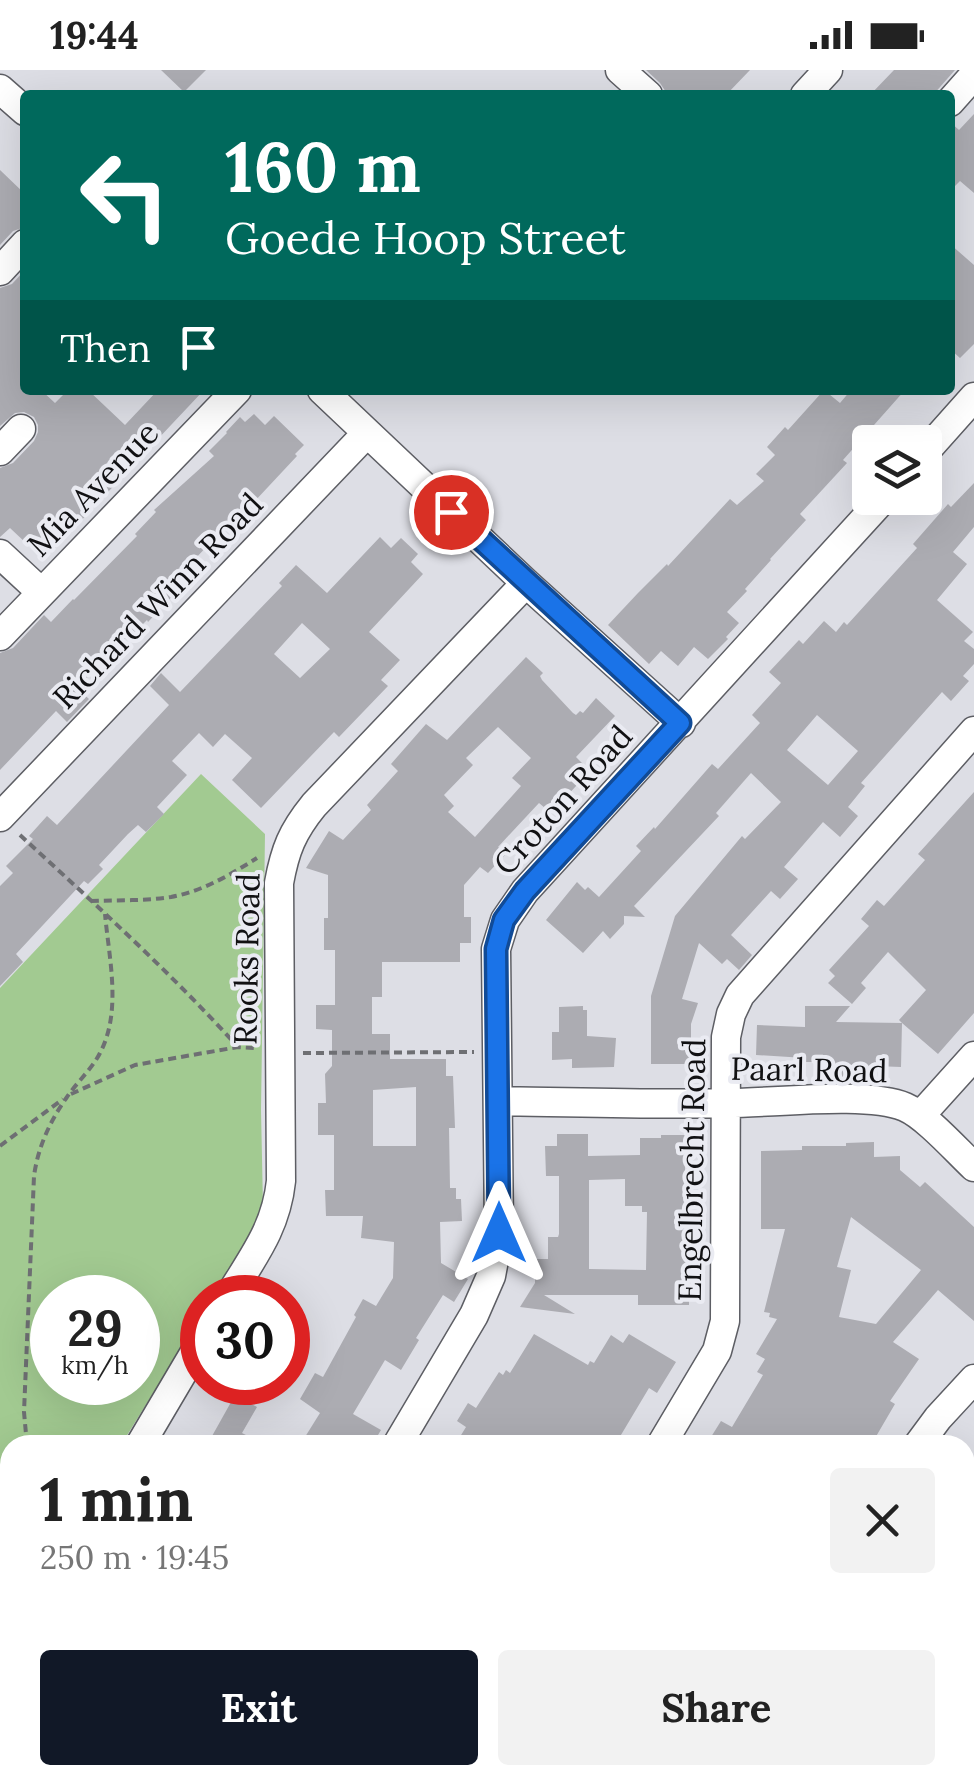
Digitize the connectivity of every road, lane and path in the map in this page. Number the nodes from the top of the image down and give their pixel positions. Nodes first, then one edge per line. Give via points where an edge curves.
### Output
1 (620, 70) edge
2 (974, 75) edge
3 (0, 89) edge
4 (642, 90) edge
5 (955, 96) edge
6 (20, 107) edge
7 (20, 249) edge
8 (0, 271) edge
9 (232, 395) edge
10 (327, 395) edge
11 (974, 398) edge
12 (21, 429) dead end
13 (366, 432) junction
14 (942, 433) edge
15 (0, 451) edge
16 (869, 515) edge
17 (0, 554) edge
18 (526, 583) junction
19 (42, 592) junction
20 (0, 636) edge
21 (680, 723) junction
22 (974, 731) edge
23 (0, 817) edge
24 (290, 839) junction
25 (91, 901) junction
26 (106, 914) junction
27 (238, 1048) junction
28 (280, 1050) junction
29 (498, 1052) junction
30 (974, 1056) edge
31 (67, 1096) junction
32 (499, 1101) junction
33 (726, 1104) junction
34 (920, 1116) junction
35 (0, 1146) edge
36 (974, 1167) edge
37 (242, 1275) edge
38 (180, 1377) edge
39 (974, 1380) edge
40 (26, 1435) edge
41 (146, 1435) edge
42 (403, 1435) edge
43 (668, 1435) edge
44 (925, 1435) edge

1 - 4 street
2 - 5 street
3 - 6 street
7 - 8 street
9 - 19 street, Mia Avenue
10 - 13 street
11 - 14 street
12 - 15 street
13 - 18 street
13 - 23 street, Richard Winn Road
16 - 21 street, Croton Road
17 - 19 street
18 - 21 street
18 - 24 street, Rooks Road via 314,805
19 - 20 street, Mia Avenue
21 - 29 street, Croton Road via 504,920 496,949
22 - 33 street, Engelbrecht Road via 740,996 726,1038
23 - 25 path
24 - 25 path via 185,893
24 - 28 street, Rooks Road via 279,884
25 - 26 path
26 - 27 path
26 - 31 path via 108,1035
27 - 28 path
27 - 31 path via 135,1064
28 - 29 path
28 - 37 street, Rooks Road via 279,1203
29 - 32 street, Croton Road
30 - 34 street
31 - 35 path
31 - 40 path via 43,1140 34,1176
32 - 33 street, Paarl Road
32 - 42 street, Croton Road via 499,1233 491,1276
33 - 34 street, Paarl Road via 887,1101
33 - 43 street, Engelbrecht Road via 725,1321 717,1351
34 - 36 street, Paarl Road
38 - 41 street
39 - 44 street

